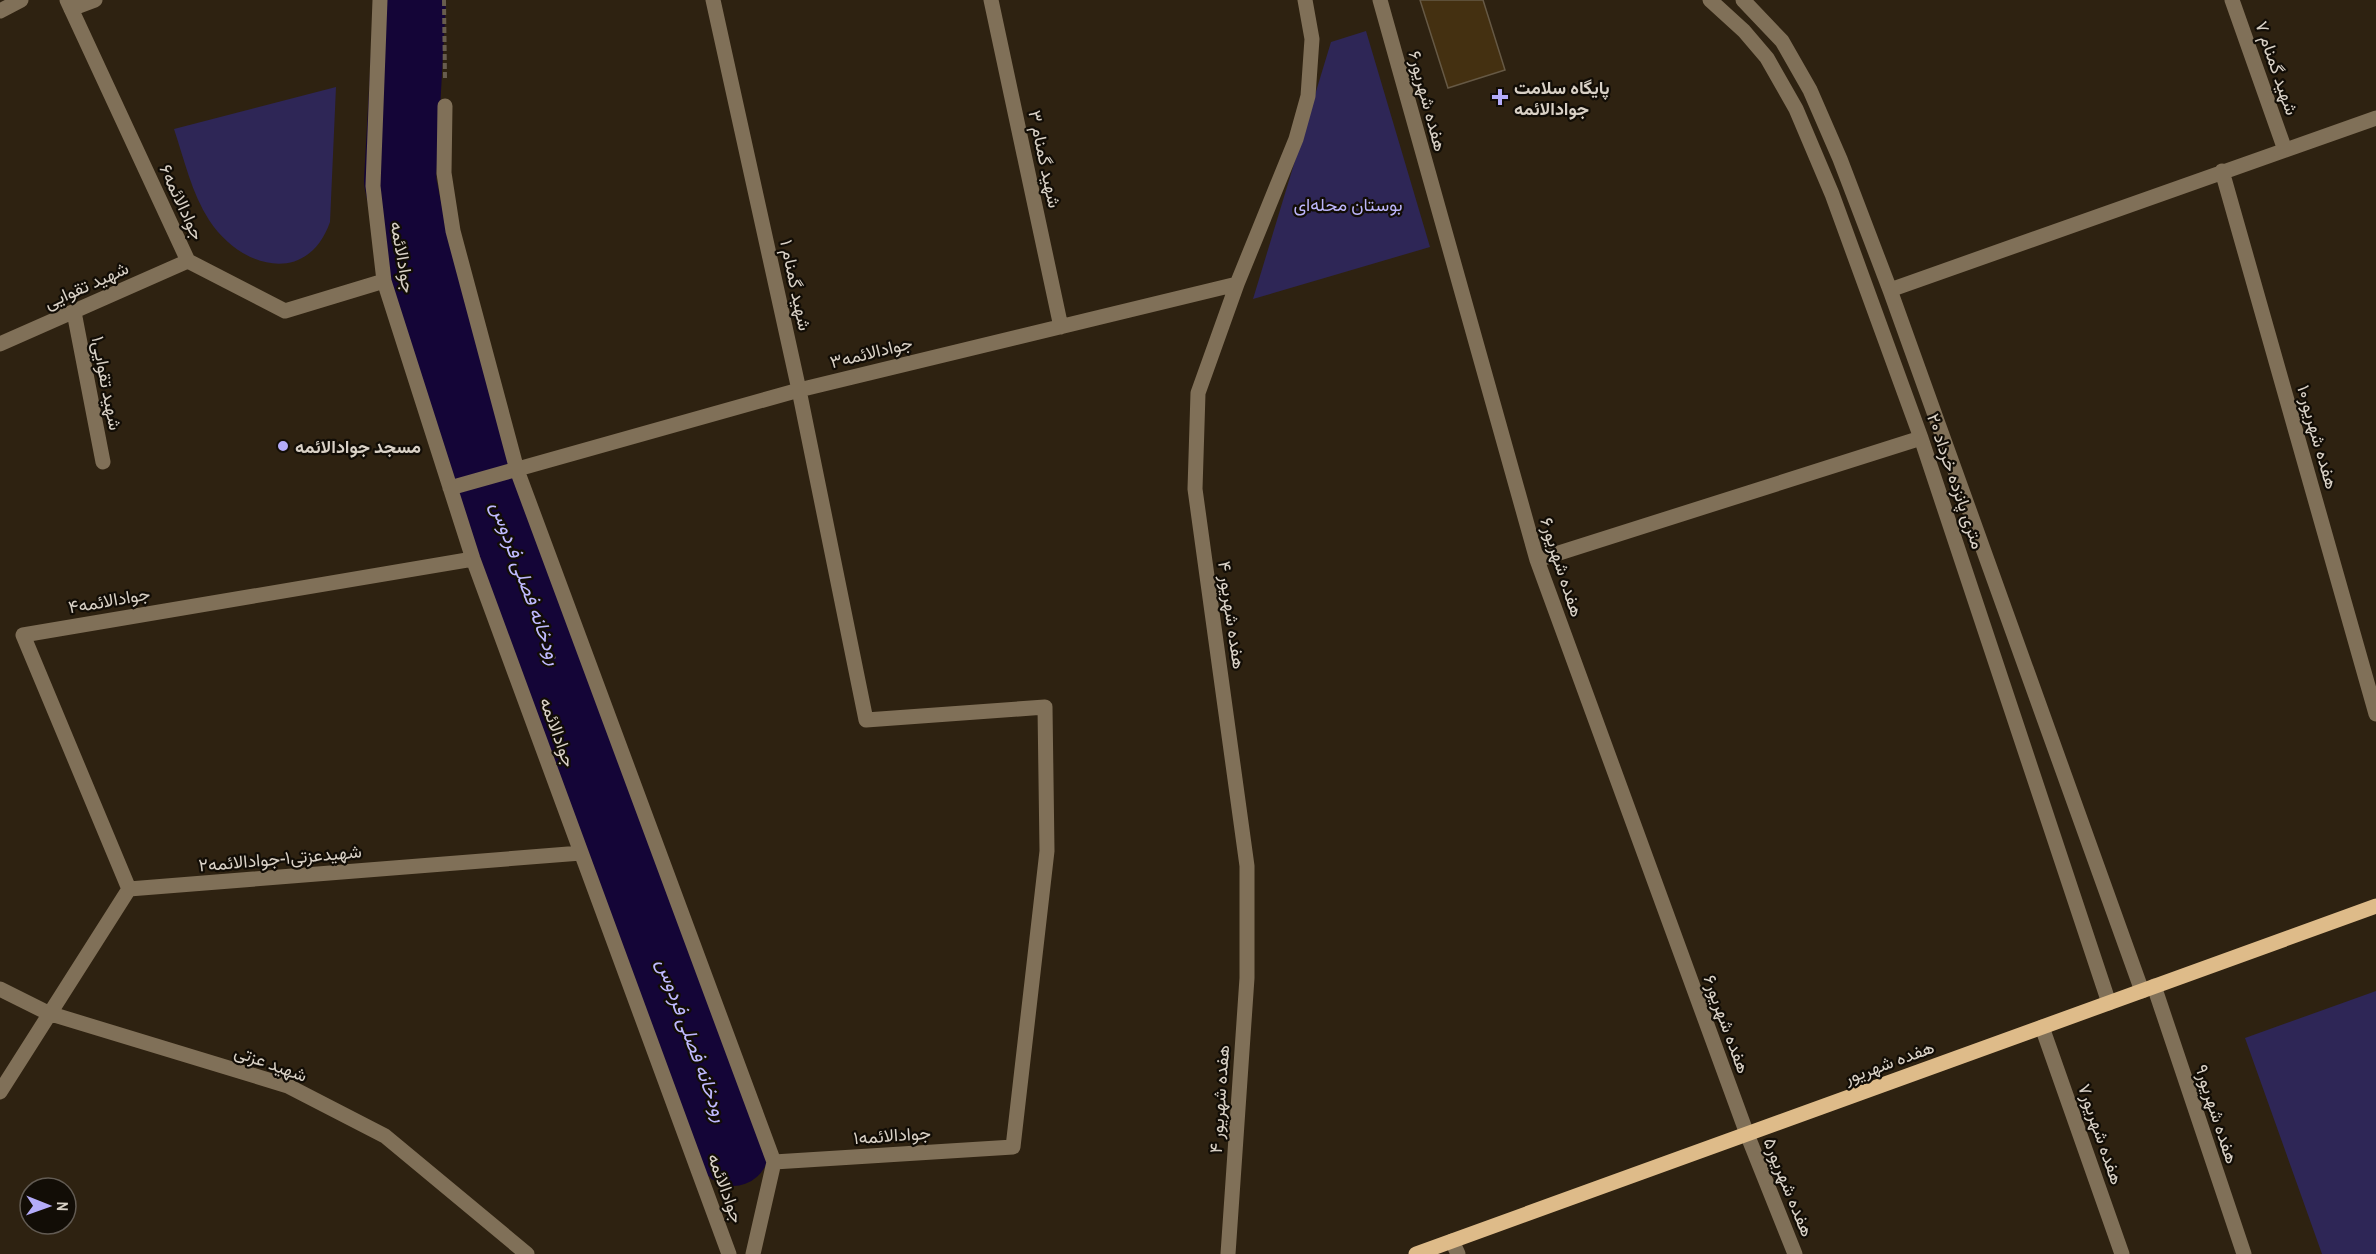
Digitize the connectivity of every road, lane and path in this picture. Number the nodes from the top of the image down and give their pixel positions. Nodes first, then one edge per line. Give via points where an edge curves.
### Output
1 (21, 0) edge
2 (94, 0) edge
3 (380, 0) edge
4 (444, 0) edge
5 (713, 0) edge
6 (991, 0) edge
7 (1305, 0) edge
8 (1380, 0) edge
9 (1710, 0) edge
10 (1743, 0) edge
11 (2232, 0) edge
12 (69, 4) edge
13 (0, 11) edge
14 (445, 106) joint
15 (2376, 118) edge
16 (2285, 150) junction
17 (2222, 171) junction
18 (188, 261) junction
19 (384, 281) junction
20 (1237, 284) junction
21 (1890, 290) junction
22 (74, 312) junction
23 (1061, 327) junction
24 (0, 344) edge
25 (800, 390) junction
26 (1921, 438) junction
27 (103, 462) dead end
28 (517, 470) junction
29 (450, 488) junction
30 (473, 559) junction
31 (1537, 560) junction
32 (583, 648) junction
33 (514, 669) junction
34 (2376, 714) edge
35 (581, 853) junction
36 (129, 890) junction
37 (2376, 906) edge
38 (0, 989) edge
39 (2148, 989) junction
40 (2109, 1003) junction
41 (48, 1013) junction
42 (2042, 1027) junction
43 (0, 1092) edge
44 (1747, 1134) junction
45 (1013, 1147) joint
46 (774, 1162) junction
47 (1455, 1247) edge
48 (527, 1254) edge
49 (729, 1254) edge
50 (753, 1254) edge
51 (1228, 1254) edge
52 (1416, 1254) edge
53 (1795, 1254) edge
54 (2122, 1254) edge
55 (2244, 1254) edge

1 - 13 street
2 - 12 street
3 - 19 street, جوادالائمه via 373,186
4 - 14 path
5 - 25 street, شهید گمنام ۱
6 - 23 street, شهید گمنام ۳
7 - 20 street, هفده شهریور ۴ via 1312,39 1308,96 1296,139
8 - 31 street, هفده شهریور۶
9 - 26 street, ۲۰ متری پانزده خرداد via 1744,30 1767,58 1796,109 1832,194
10 - 21 street, ۲۰ متری پانزده خرداد via 1782,41 1810,90
11 - 16 street, شهید گمنام ۷
12 - 18 street, جوادالائمه۶
14 - 28 street via 444,173 453,231
15 - 16 street
16 - 17 street
17 - 21 street
17 - 34 street, هفده شهریور۱۰
18 - 19 street, جوادالائمه۶ via 285,311
18 - 22 street, شهید تقوایی
19 - 29 street, جوادالائمه
20 - 23 street, جوادالائمه۳
20 - 51 street, هفده شهریور ۴ via 1198,393 1196,489 1247,866 1247,978
21 - 39 street, ۲۰ متری پانزده خرداد
22 - 24 street, شهید تقوایی
22 - 27 street, شهید تقوایی۱
23 - 25 street, جوادالائمه۳
25 - 28 street, جوادالائمه۳
25 - 45 street, شهید گمنام ۱ via 866,720 1045,707 1047,851
26 - 31 street
26 - 40 street, ۲۰ متری پانزده خرداد
28 - 29 street, جوادالائمه۳
28 - 32 street
29 - 30 street, جوادالائمه
30 - 33 street, جوادالائمه
30 - 36 street, جوادالائمه۴ via 23,635
31 - 44 street, هفده شهریور۶
32 - 33 path
32 - 46 street
33 - 35 street, جوادالائمه
35 - 36 street, شهیدعزتی۱-جوادالائمه۲
35 - 49 street, جوادالائمه
36 - 41 street
37 - 39 main road, هفده شهریور
38 - 41 street, شهید عزتی
39 - 40 main road, هفده شهریور
39 - 55 street, هفده شهریور۹
40 - 42 main road, هفده شهریور
41 - 43 street
41 - 48 street, شهید عزتی via 288,1086 385,1136
42 - 44 main road, هفده شهریور
42 - 54 street, هفده شهریور۷
44 - 47 main road, هفده شهریور
44 - 53 street, هفده شهریور۵
45 - 46 street, جوادالائمه۱
46 - 50 street, جوادالائمه
47 - 52 main road, هفده شهریور

